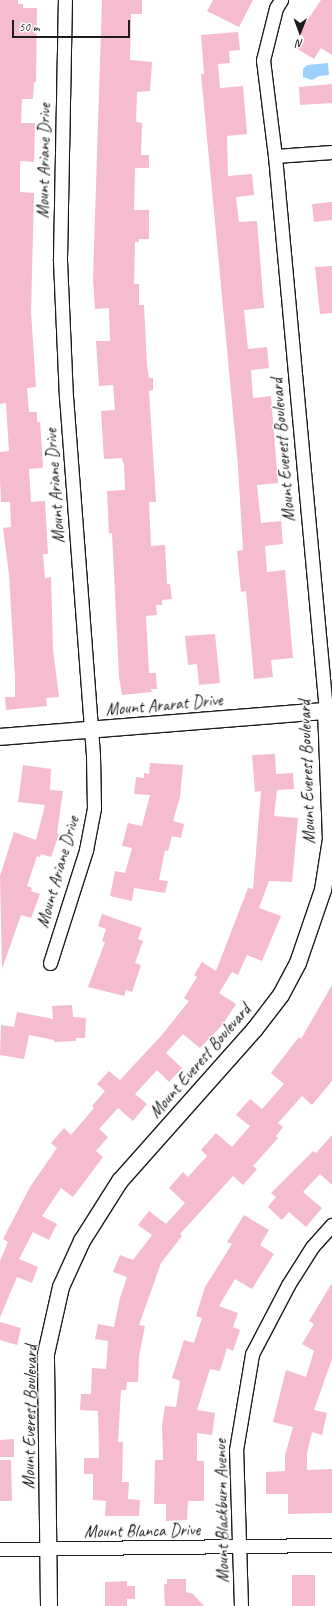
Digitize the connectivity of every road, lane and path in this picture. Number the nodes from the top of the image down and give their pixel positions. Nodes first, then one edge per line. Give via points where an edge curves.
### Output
1 (65, 0) edge
2 (281, 0) edge
3 (332, 152) edge
4 (275, 156) junction
5 (329, 711) edge
6 (90, 730) junction
7 (0, 737) edge
8 (50, 963) dead end
9 (332, 1225) edge
10 (332, 1544) edge
11 (240, 1547) junction
12 (0, 1549) edge
13 (48, 1550) junction
14 (48, 1606) edge
15 (241, 1606) edge

1 - 6 street, Mount Ariane Drive via 60,258 66,398
2 - 4 street, Mount Everest Boulevard via 276,8 263,60
3 - 4 street
4 - 5 street, Mount Everest Boulevard
5 - 6 street, Mount Ararat Drive
5 - 13 street, Mount Everest Boulevard via 331,838 323,890 298,963 281,995 255,1029 120,1181 82,1240 61,1287 46,1354
6 - 7 street, Mount Ararat Drive
6 - 8 street, Mount Ariane Drive via 94,808 86,850
9 - 11 street, Mount Blackburn Avenue via 312,1247 288,1285 252,1354 236,1450
10 - 11 street, Mount Blanca Drive
11 - 13 street, Mount Blanca Drive
11 - 15 street, Mount Blackburn Avenue
12 - 13 street, Mount Blanca Drive
13 - 14 street, Mount Everest Boulevard

